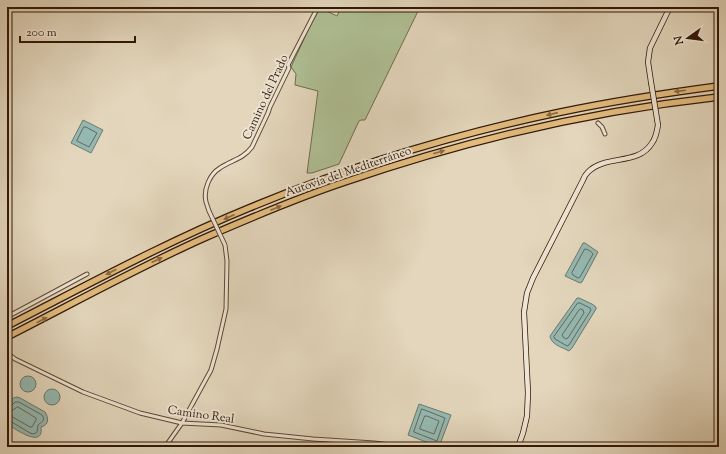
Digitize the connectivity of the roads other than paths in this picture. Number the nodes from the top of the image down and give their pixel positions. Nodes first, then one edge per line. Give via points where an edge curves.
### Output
1 (318, 7) edge
2 (670, 7) edge
3 (719, 86) edge
4 (719, 96) edge
5 (598, 123) dead end
6 (605, 134) dead end
7 (87, 274) dead end
8 (7, 317) edge
9 (7, 326) edge
10 (7, 338) edge
11 (7, 353) edge
12 (182, 423) junction
13 (165, 447) edge
14 (405, 447) edge
15 (518, 447) edge

1 - 12 street, Camino del Prado, bridge via 288,65 289,68 252,147 242,157 220,168 207,186 206,201 209,211 225,245 226,309 211,370
2 - 15 main road, bridge via 650,48 648,62 658,125 656,136 648,149 640,154 602,163 587,172 527,293 524,312 527,416
3 -> 9 highway, Autovía del Mediterráneo via 542,116 451,138 326,178 213,223
10 -> 4 highway, Autovía del Mediterráneo via 202,239 344,182 519,131 636,108
5 - 6 street
7 - 8 street
11 - 12 street, Camino Real via 83,392 140,413
12 - 13 street, Camino del Prado
12 - 14 street, Camino Real via 221,425 271,435

